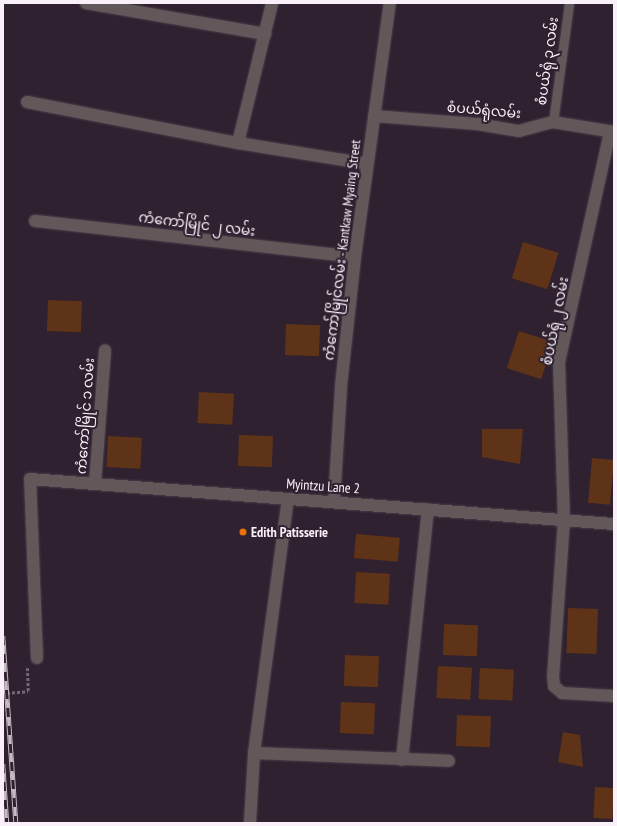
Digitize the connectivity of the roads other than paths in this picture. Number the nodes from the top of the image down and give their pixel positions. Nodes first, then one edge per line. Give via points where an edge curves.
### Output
1 (86, 3) edge
2 (272, 3) edge
3 (390, 3) edge
4 (569, 3) edge
5 (266, 34) junction
6 (27, 102) dead end
7 (374, 116) junction
8 (553, 122) junction
9 (612, 132) edge
10 (238, 143) junction
11 (367, 164) junction
12 (35, 221) dead end
13 (355, 257) junction
14 (105, 350) dead end
15 (95, 484) junction
16 (288, 499) junction
17 (334, 502) junction
18 (428, 509) junction
19 (564, 520) junction
20 (614, 524) edge
21 (32, 659) road end
22 (614, 696) edge
23 (254, 753) junction
24 (402, 760) junction
25 (449, 761) dead end
26 (250, 823) edge

1 - 5 street
2 - 5 street
3 - 7 street, ကံကော်မြိုင်လမ်း - Kantkaw Myaing Street
4 - 8 lane, စံပယ်ရုံ ၃ လမ်း
5 - 10 street
6 - 10 street
7 - 8 street, စံပယ်ရုံလမ်း via 477,124 519,131
7 - 11 street, ကံကော်မြိုင်လမ်း - Kantkaw Myaing Street
8 - 9 street, စံပယ်ရုံလမ်း
9 - 19 street, စံပယ်ရုံ ၂ လမ်း via 559,362
10 - 11 street
11 - 13 street, ကံကော်မြိုင်လမ်း - Kantkaw Myaing Street
12 - 13 street, ကံကော်မြိုင် ၂ လမ်း
13 - 17 street, ကံကော်မြိုင်လမ်း - Kantkaw Myaing Street via 341,386
14 - 15 street, ကံကော်မြိုင် ၁ လမ်း
15 - 16 street, Myintzu Lane 2
15 - 21 street, Myintzu Lane 2 via 30,479
16 - 17 street, Myintzu Lane 2
16 - 23 street
17 - 18 street, Myintzu Lane 2
18 - 19 street, Myintzu Lane 2
18 - 24 street
19 - 20 street, Myintzu Lane 2
19 - 22 street, စံပယ်ရုံ ၂ လမ်း via 554,686 562,693
23 - 24 street
23 - 26 street
24 - 25 street

